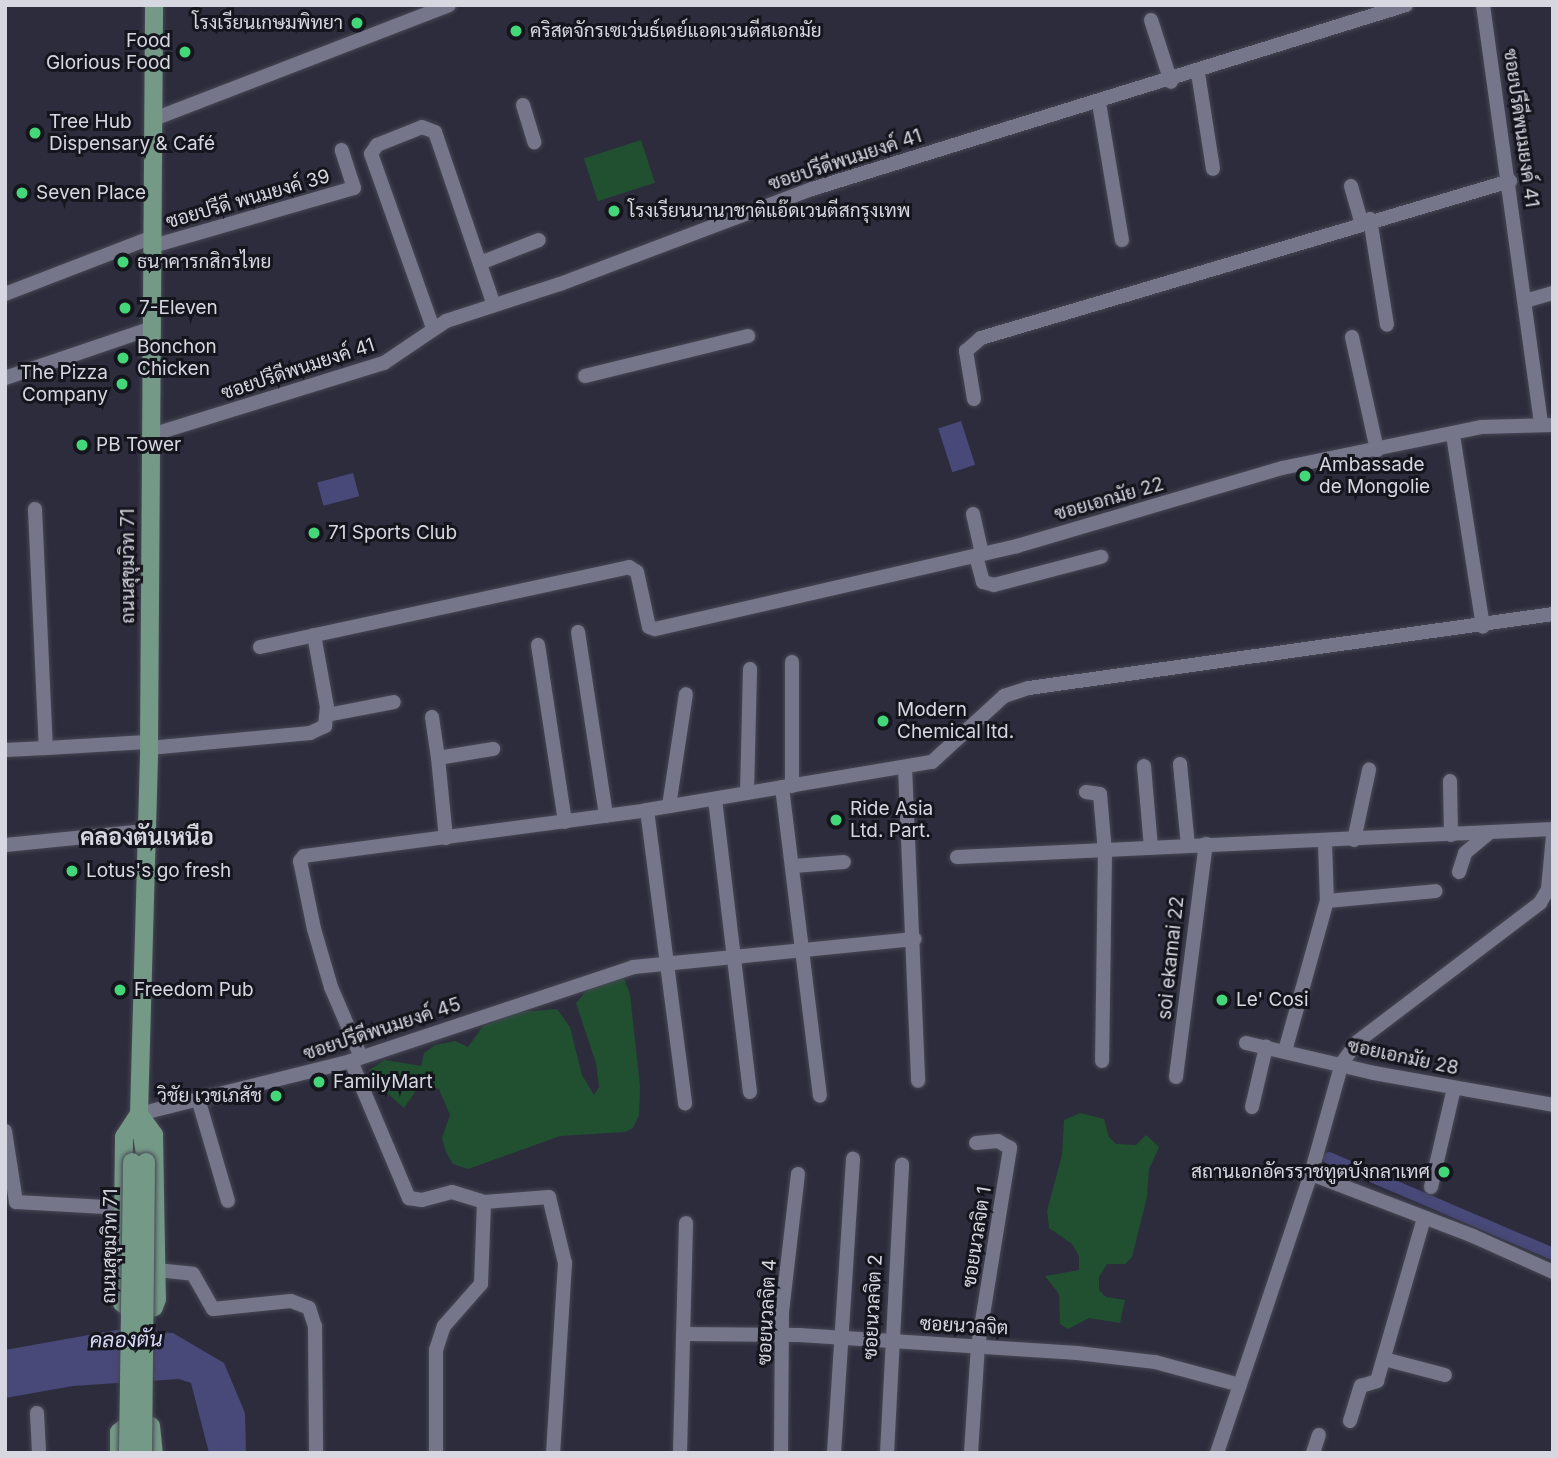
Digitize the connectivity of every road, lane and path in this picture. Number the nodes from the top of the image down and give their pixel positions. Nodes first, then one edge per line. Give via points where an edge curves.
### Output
1 (154, 5) edge
2 (449, 5) edge
3 (1406, 5) edge
4 (1483, 5) edge
5 (1152, 20) dead end
6 (1198, 73) junction
7 (1171, 82) junction
8 (1099, 103) junction
9 (523, 105) dead end
10 (154, 118) junction
11 (534, 142) dead end
12 (342, 150) dead end
13 (1213, 169) dead end
14 (1510, 181) junction
15 (1351, 186) dead end
16 (1365, 220) junction
17 (539, 240) dead end
18 (1122, 240) dead end
19 (153, 241) junction
20 (480, 262) junction
21 (1553, 293) edge
22 (5, 295) edge
23 (1525, 301) junction
24 (494, 305) junction
25 (1387, 326) dead end
26 (152, 328) junction
27 (433, 328) junction
28 (748, 336) dead end
29 (1352, 337) dead end
30 (585, 376) dead end
31 (5, 378) edge
32 (974, 399) dead end
33 (1547, 424) edge
34 (150, 435) junction
35 (1453, 435) junction
36 (1377, 450) junction
37 (35, 509) dead end
38 (973, 514) dead end
39 (979, 555) junction
40 (1101, 557) dead end
41 (1553, 614) edge
42 (1483, 627) junction
43 (578, 632) dead end
44 (314, 635) junction
45 (538, 645) dead end
46 (260, 647) dead end
47 (792, 662) dead end
48 (750, 669) dead end
49 (686, 694) dead end
50 (394, 702) dead end
51 (327, 715) junction
52 (432, 717) dead end
53 (148, 745) junction
54 (46, 748) junction
55 (493, 749) dead end
56 (5, 750) edge
57 (438, 758) junction
58 (1180, 764) dead end
59 (1144, 766) dead end
60 (905, 767) junction
61 (1369, 770) dead end
62 (1450, 781) dead end
63 (787, 787) junction
64 (1086, 792) dead end
65 (747, 793) junction
66 (715, 799) junction
67 (669, 806) junction
68 (647, 810) junction
69 (606, 816) junction
70 (565, 822) junction
71 (1553, 829) edge
72 (145, 831) junction
73 (1489, 833) junction
74 (1451, 835) junction
75 (1553, 836) edge
76 (446, 838) junction
77 (1354, 840) junction
78 (1325, 842) junction
79 (1206, 844) junction
80 (5, 845) edge
81 (1188, 845) junction
82 (1151, 848) junction
83 (1105, 852) junction
84 (957, 857) dead end
85 (844, 862) dead end
86 (793, 866) junction
87 (1458, 872) dead end
88 (1436, 891) dead end
89 (1327, 901) junction
90 (915, 939) junction
91 (805, 949) junction
92 (733, 956) junction
93 (667, 962) junction
94 (1246, 1043) dead end
95 (1266, 1047) junction
96 (1285, 1051) junction
97 (356, 1059) junction
98 (1102, 1061) dead end
99 (1342, 1063) junction
100 (1176, 1077) dead end
101 (918, 1081) dead end
102 (1454, 1088) junction
103 (750, 1092) dead end
104 (820, 1096) dead end
105 (199, 1102) junction
106 (685, 1104) dead end
107 (1553, 1105) edge
108 (1252, 1107) dead end
109 (139, 1120) junction
110 (5, 1131) edge
111 (976, 1143) dead end
112 (853, 1159) dead end
113 (139, 1162) junction
114 (902, 1164) dead end
115 (798, 1174) dead end
116 (1311, 1174) junction
117 (1431, 1187) dead end
118 (228, 1201) dead end
119 (484, 1202) junction
120 (123, 1208) junction
121 (1424, 1218) junction
122 (685, 1223) dead end
123 (157, 1270) junction
124 (1553, 1272) edge
125 (683, 1334) junction
126 (782, 1335) junction
127 (840, 1338) junction
128 (890, 1342) junction
129 (978, 1346) junction
130 (1384, 1359) junction
131 (1445, 1375) dead end
132 (1240, 1385) junction
133 (37, 1413) dead end
134 (1350, 1421) dead end
135 (1319, 1435) dead end
136 (38, 1453) edge
137 (118, 1453) edge
138 (128, 1453) edge
139 (143, 1453) edge
140 (154, 1453) edge
141 (316, 1453) edge
142 (436, 1453) edge
143 (552, 1453) edge
144 (680, 1453) edge
145 (781, 1453) edge
146 (834, 1453) edge
147 (887, 1453) edge
148 (971, 1453) edge
149 (1217, 1453) edge
150 (1313, 1453) edge

1 - 10 main road, ถนนสุขุมวิท 71
2 - 10 street
3 - 6 street, ซอยปรีดีพนมยงค์ 41
4 - 14 street, ซอยปรีดีพนมยงค์ 41
5 - 7 street
6 - 7 street, ซอยปรีดีพนมยงค์ 41
6 - 13 street
7 - 8 street, ซอยปรีดีพนมยงค์ 41
8 - 18 street
8 - 24 street, ซอยปรีดีพนมยงค์ 41 via 812,189
9 - 11 street
10 - 19 main road, ถนนสุขุมวิท 71
12 - 19 street, ซอยปรีดี พนมยงค์ 39 via 354,188
14 - 16 street
14 - 23 street, ซอยปรีดีพนมยงค์ 41
15 - 16 street
16 - 25 street
16 - 32 street via 975,340 966,351
17 - 20 street
19 - 22 street
19 - 26 main road, ถนนสุขุมวิท 71
20 - 24 street
20 - 27 street via 435,132 422,127 372,149
21 - 23 street
23 - 33 street, ซอยปรีดีพนมยงค์ 41
24 - 27 street, ซอยปรีดีพนมยงค์ 41
26 - 31 street
26 - 34 main road, ถนนสุขุมวิท 71
27 - 34 street, ซอยปรีดีพนมยงค์ 41 via 384,363
28 - 30 street
29 - 36 street
33 - 35 street, ซอยเอกมัย 22 via 1481,427
34 - 53 main road, ถนนสุขุมวิท 71
35 - 36 street, ซอยเอกมัย 22
35 - 42 street
36 - 39 street, ซอยเอกมัย 22 via 1282,468
37 - 54 street
38 - 39 street
39 - 40 street via 983,582 994,585
39 - 44 street, ซอยเอกมัย 22 via 677,625 649,627 637,572 629,568 410,611
41 - 42 street
42 - 60 street via 1376,636 1017,690 1004,696 938,759
43 - 69 street
44 - 46 street
44 - 51 street
45 - 70 street
47 - 63 street
48 - 65 street
49 - 67 street
50 - 51 street
51 - 53 street via 326,726 310,733
52 - 57 street
53 - 54 street
53 - 72 main road, ถนนสุขุมวิท 71
54 - 56 street
55 - 57 street
57 - 76 street
58 - 81 street
59 - 82 street
60 - 63 street
60 - 90 street
61 - 77 street
62 - 74 street
63 - 65 street
63 - 86 street
64 - 83 street via 1100,794
65 - 66 street
66 - 67 street
66 - 92 street
67 - 68 street
68 - 69 street
68 - 93 street
69 - 70 street
70 - 76 street
71 - 73 street
72 - 80 street
72 - 109 main road, ถนนสุขุมวิท 71
73 - 74 street
73 - 87 street via 1465,853
74 - 77 street
75 - 99 street via 1548,889 1540,902 1357,1042
76 - 97 street via 300,860 331,987
77 - 78 street
78 - 79 street
78 - 89 street
79 - 81 street
79 - 100 street, soi ekamai 22
81 - 82 street
82 - 83 street
83 - 84 street
83 - 98 street
85 - 86 street
86 - 91 street
88 - 89 street
89 - 96 street
90 - 91 street, ซอยปรีดีพนมยงค์ 45
90 - 101 street
91 - 92 street, ซอยปรีดีพนมยงค์ 45
91 - 104 street
92 - 93 street, ซอยปรีดีพนมยงค์ 45
92 - 103 street
93 - 97 street, ซอยปรีดีพนมยงค์ 45 via 633,967
93 - 106 street
94 - 95 street, ซอยเอกมัย 28
95 - 96 street, ซอยเอกมัย 28
95 - 108 street
96 - 99 street, ซอยเอกมัย 28
97 - 105 street, ซอยปรีดีพนมยงค์ 45
97 - 119 street via 409,1198 422,1200 452,1192
99 - 102 street, ซอยเอกมัย 28
99 - 116 street
102 - 107 street, ซอยเอกมัย 28
102 - 117 street
105 - 109 street, ซอยปรีดีพนมยงค์ 45
105 - 118 street
109 - 113 main road, ถนนสุขุมวิท 71
109 - 120 main road via 124,1137
109 - 123 main road via 154,1135
110 - 120 street via 16,1202
111 - 129 street, ซอยนวลจิต 1 via 998,1141 1010,1148
112 - 127 street
113 - 138 main road, ถนนสุขุมวิท 71, bridge
113 - 139 main road, ถนนสุขุมวิท 71, bridge
114 - 128 street, ซอยนวลจิต 2
115 - 126 street, ซอยนวลจิต 4
116 - 121 street
116 - 132 street
119 - 142 street via 481,1284 444,1326 436,1350
119 - 143 street via 549,1197 565,1263
120 - 123 main road via 125,1309 145,1312 153,1307
121 - 124 street
121 - 130 street
122 - 125 street
123 - 141 street via 193,1274 213,1308 291,1301 309,1308 315,1326
125 - 126 street, ซอยนวลจิต
125 - 144 street
126 - 127 street, ซอยนวลจิต
126 - 145 street, ซอยนวลจิต 4
127 - 128 street, ซอยนวลจิต
127 - 146 street
128 - 129 street, ซอยนวลจิต
128 - 147 street, ซอยนวลจิต 2
129 - 132 street, ซอยนวลจิต via 1155,1362
129 - 148 street, ซอยนวลจิต 1
130 - 131 street
130 - 134 street via 1376,1383 1361,1386
132 - 149 street
133 - 136 street
135 - 150 street
137 - 140 main road via 119,1432 133,1422 151,1426

